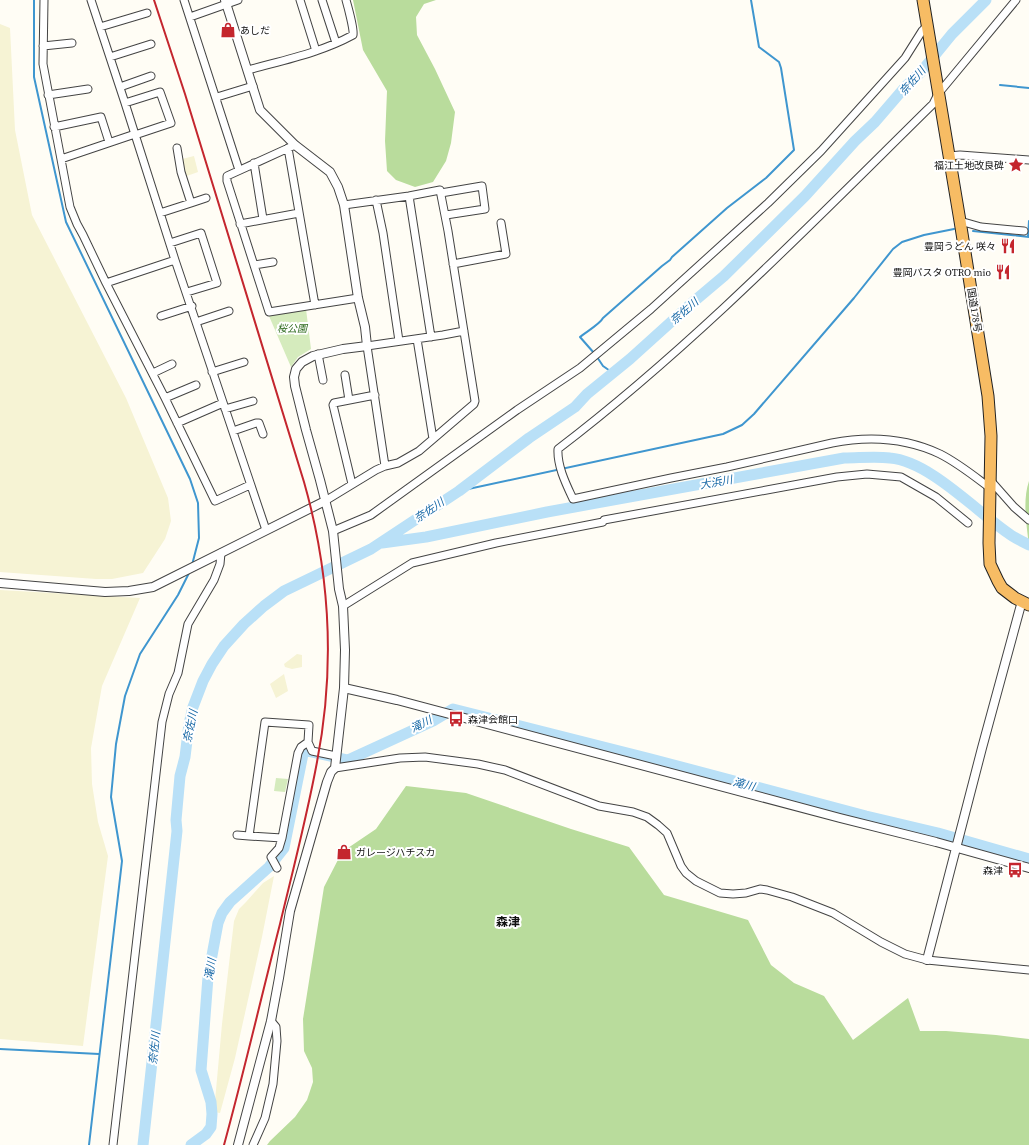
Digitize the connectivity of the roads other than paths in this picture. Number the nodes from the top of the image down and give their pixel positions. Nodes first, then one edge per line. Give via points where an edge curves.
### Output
1 (44, 0) edge
2 (91, 0) edge
3 (184, 0) edge
4 (238, 0) edge
5 (300, 0) edge
6 (322, 0) edge
7 (346, 0) edge
8 (923, 0) edge
9 (1016, 0) edge
10 (226, 2) edge
11 (147, 13) dead end
12 (190, 17) junction
13 (100, 27) junction
14 (928, 29) junction
15 (72, 43) dead end
16 (336, 43) junction
17 (151, 44) dead end
18 (43, 46) junction
19 (316, 51) junction
20 (110, 57) junction
21 (248, 70) junction
22 (151, 76) dead end
23 (253, 86) junction
24 (120, 87) junction
25 (88, 89) dead end
26 (938, 91) junction
27 (48, 95) junction
28 (217, 97) junction
29 (125, 103) junction
30 (54, 127) junction
31 (135, 134) junction
32 (109, 142) junction
33 (292, 147) junction
34 (177, 148) dead end
35 (949, 156) junction
36 (60, 159) junction
37 (1029, 160) edge
38 (254, 163) junction
39 (239, 170) junction
40 (441, 193) junction
41 (409, 196) junction
42 (206, 198) dead end
43 (376, 200) junction
44 (191, 203) junction
45 (344, 205) junction
46 (299, 212) junction
47 (160, 214) junction
48 (446, 215) junction
49 (263, 219) junction
50 (960, 221) junction
51 (240, 224) junction
52 (501, 224) dead end
53 (1024, 231) dead end
54 (170, 243) junction
55 (175, 260) junction
56 (273, 262) dead end
57 (453, 264) junction
58 (254, 265) junction
59 (106, 283) junction
60 (187, 292) junction
61 (358, 298) junction
62 (315, 305) junction
63 (192, 306) junction
64 (229, 311) dead end
65 (161, 316) dead end
66 (196, 322) junction
67 (464, 331) junction
68 (431, 336) junction
69 (417, 339) junction
70 (399, 341) junction
71 (367, 346) junction
72 (318, 354) junction
73 (244, 362) dead end
74 (172, 364) dead end
75 (212, 372) junction
76 (153, 373) junction
77 (345, 375) dead end
78 (323, 380) dead end
79 (196, 385) dead end
80 (375, 395) junction
81 (165, 398) junction
82 (253, 400) dead end
83 (349, 400) junction
84 (224, 406) junction
85 (178, 423) junction
86 (233, 431) junction
87 (263, 434) dead end
88 (433, 439) junction
89 (385, 466) junction
90 (352, 484) junction
91 (250, 485) junction
92 (990, 489) junction
93 (325, 501) junction
94 (1029, 520) edge
95 (968, 523) dead end
96 (266, 530) junction
97 (332, 531) junction
98 (217, 555) junction
99 (0, 583) edge
100 (1026, 603) edge
101 (343, 606) junction
102 (344, 688) junction
103 (308, 742) junction
104 (336, 756) junction
105 (335, 768) junction
106 (237, 835) dead end
107 (249, 836) junction
108 (282, 838) junction
109 (957, 848) junction
110 (277, 868) dead end
111 (1029, 868) edge
112 (927, 960) junction
113 (1029, 970) edge
114 (271, 1021) junction
115 (260, 1061) junction
116 (275, 1065) junction
117 (113, 1145) edge
118 (238, 1145) edge
119 (253, 1145) edge

1 - 18 street
2 - 13 street
3 - 12 street
4 - 10 street
5 - 19 street
6 - 16 street
7 - 16 street via 354,31 353,35
8 - 14 highway, 国道178号
9 - 26 street
10 - 12 street
10 - 21 street
11 - 13 street
12 - 28 street
13 - 20 street
14 - 26 highway, 国道178号
14 - 97 street via 922,31 905,58 822,151 651,309 580,368 371,515
15 - 18 street
16 - 19 street
17 - 20 street
18 - 27 street
19 - 21 street
20 - 24 street
21 - 23 street
22 - 24 street
23 - 28 street
23 - 33 street via 260,110
24 - 29 street
25 - 27 street
26 - 35 highway, 国道178号
26 - 92 street via 933,104 764,271 618,401 558,449 558,456 573,499 861,439 894,441 927,449 951,460
27 - 30 street
28 - 39 street
29 - 31 street
29 - 31 street via 160,92 170,124
30 - 32 street via 101,117
30 - 36 street
31 - 32 street
31 - 47 street
32 - 36 street
33 - 38 street
33 - 45 street via 330,172
33 - 46 street
34 - 44 street via 181,172
35 - 37 street
35 - 50 highway, 国道178号
36 - 59 street via 70,207
38 - 39 street
38 - 49 street
39 - 51 street via 227,176 227,182
40 - 41 street via 440,190
40 - 48 street
40 - 48 street via 482,186 485,209
41 - 43 street
41 - 68 street
42 - 44 street
43 - 45 street
43 - 70 street
44 - 47 street
45 - 61 street
46 - 49 street
46 - 62 street
47 - 54 street
48 - 57 street
49 - 51 street
50 - 53 street via 981,227
50 - 92 highway, 国道178号 via 988,396 991,436
51 - 58 street
52 - 57 street via 506,254
54 - 55 street
54 - 60 street via 201,233 217,283
55 - 59 street
55 - 60 street
56 - 58 street
57 - 67 street
58 - 62 street via 269,312
59 - 76 street
60 - 63 street
61 - 62 street
61 - 71 street
63 - 65 street
63 - 66 street
64 - 66 street
66 - 75 street
67 - 68 street
67 - 88 street via 475,401
68 - 69 street
69 - 70 street
69 - 88 street
70 - 71 street
71 - 72 street
71 - 80 street
72 - 78 street
72 - 93 street via 302,362 294,377
73 - 75 street
74 - 76 street
75 - 84 street
76 - 81 street
77 - 83 street
79 - 81 street
80 - 83 street
80 - 89 street
81 - 85 street
82 - 84 street
83 - 90 street via 333,405
84 - 85 street
84 - 86 street
85 - 91 street via 215,501
86 - 87 street via 259,423
86 - 91 street
88 - 89 street via 398,463
89 - 90 street
90 - 93 street
91 - 96 street
92 - 94 street
92 - 100 highway, 国道178号 via 990,564 998,581 1008,593
93 - 96 street
93 - 97 street
95 - 101 street via 936,497 901,477 867,474 837,476 604,520 412,563
96 - 98 street
97 - 101 street
98 - 99 street via 153,587 129,591 106,592
98 - 117 street via 220,564 214,580 188,624 178,673 169,694 162,722
100 - 109 street via 982,748
101 - 102 street
102 - 104 street
102 - 109 street
103 - 104 street via 312,751
103 - 107 street via 309,725 265,722
103 - 108 street via 298,753
104 - 105 street
105 - 112 street via 400,758 426,758 506,770 599,806 633,812 647,818 667,833 686,873 720,893 746,893 760,889 792,897 833,913 905,954
105 - 114 street via 327,782 290,911
106 - 107 street
107 - 108 street
108 - 110 street via 279,848 271,857
109 - 111 street
109 - 112 street
112 - 113 street
114 - 115 street
114 - 116 street via 276,1027
115 - 116 street
115 - 118 street
116 - 119 street via 265,1118

